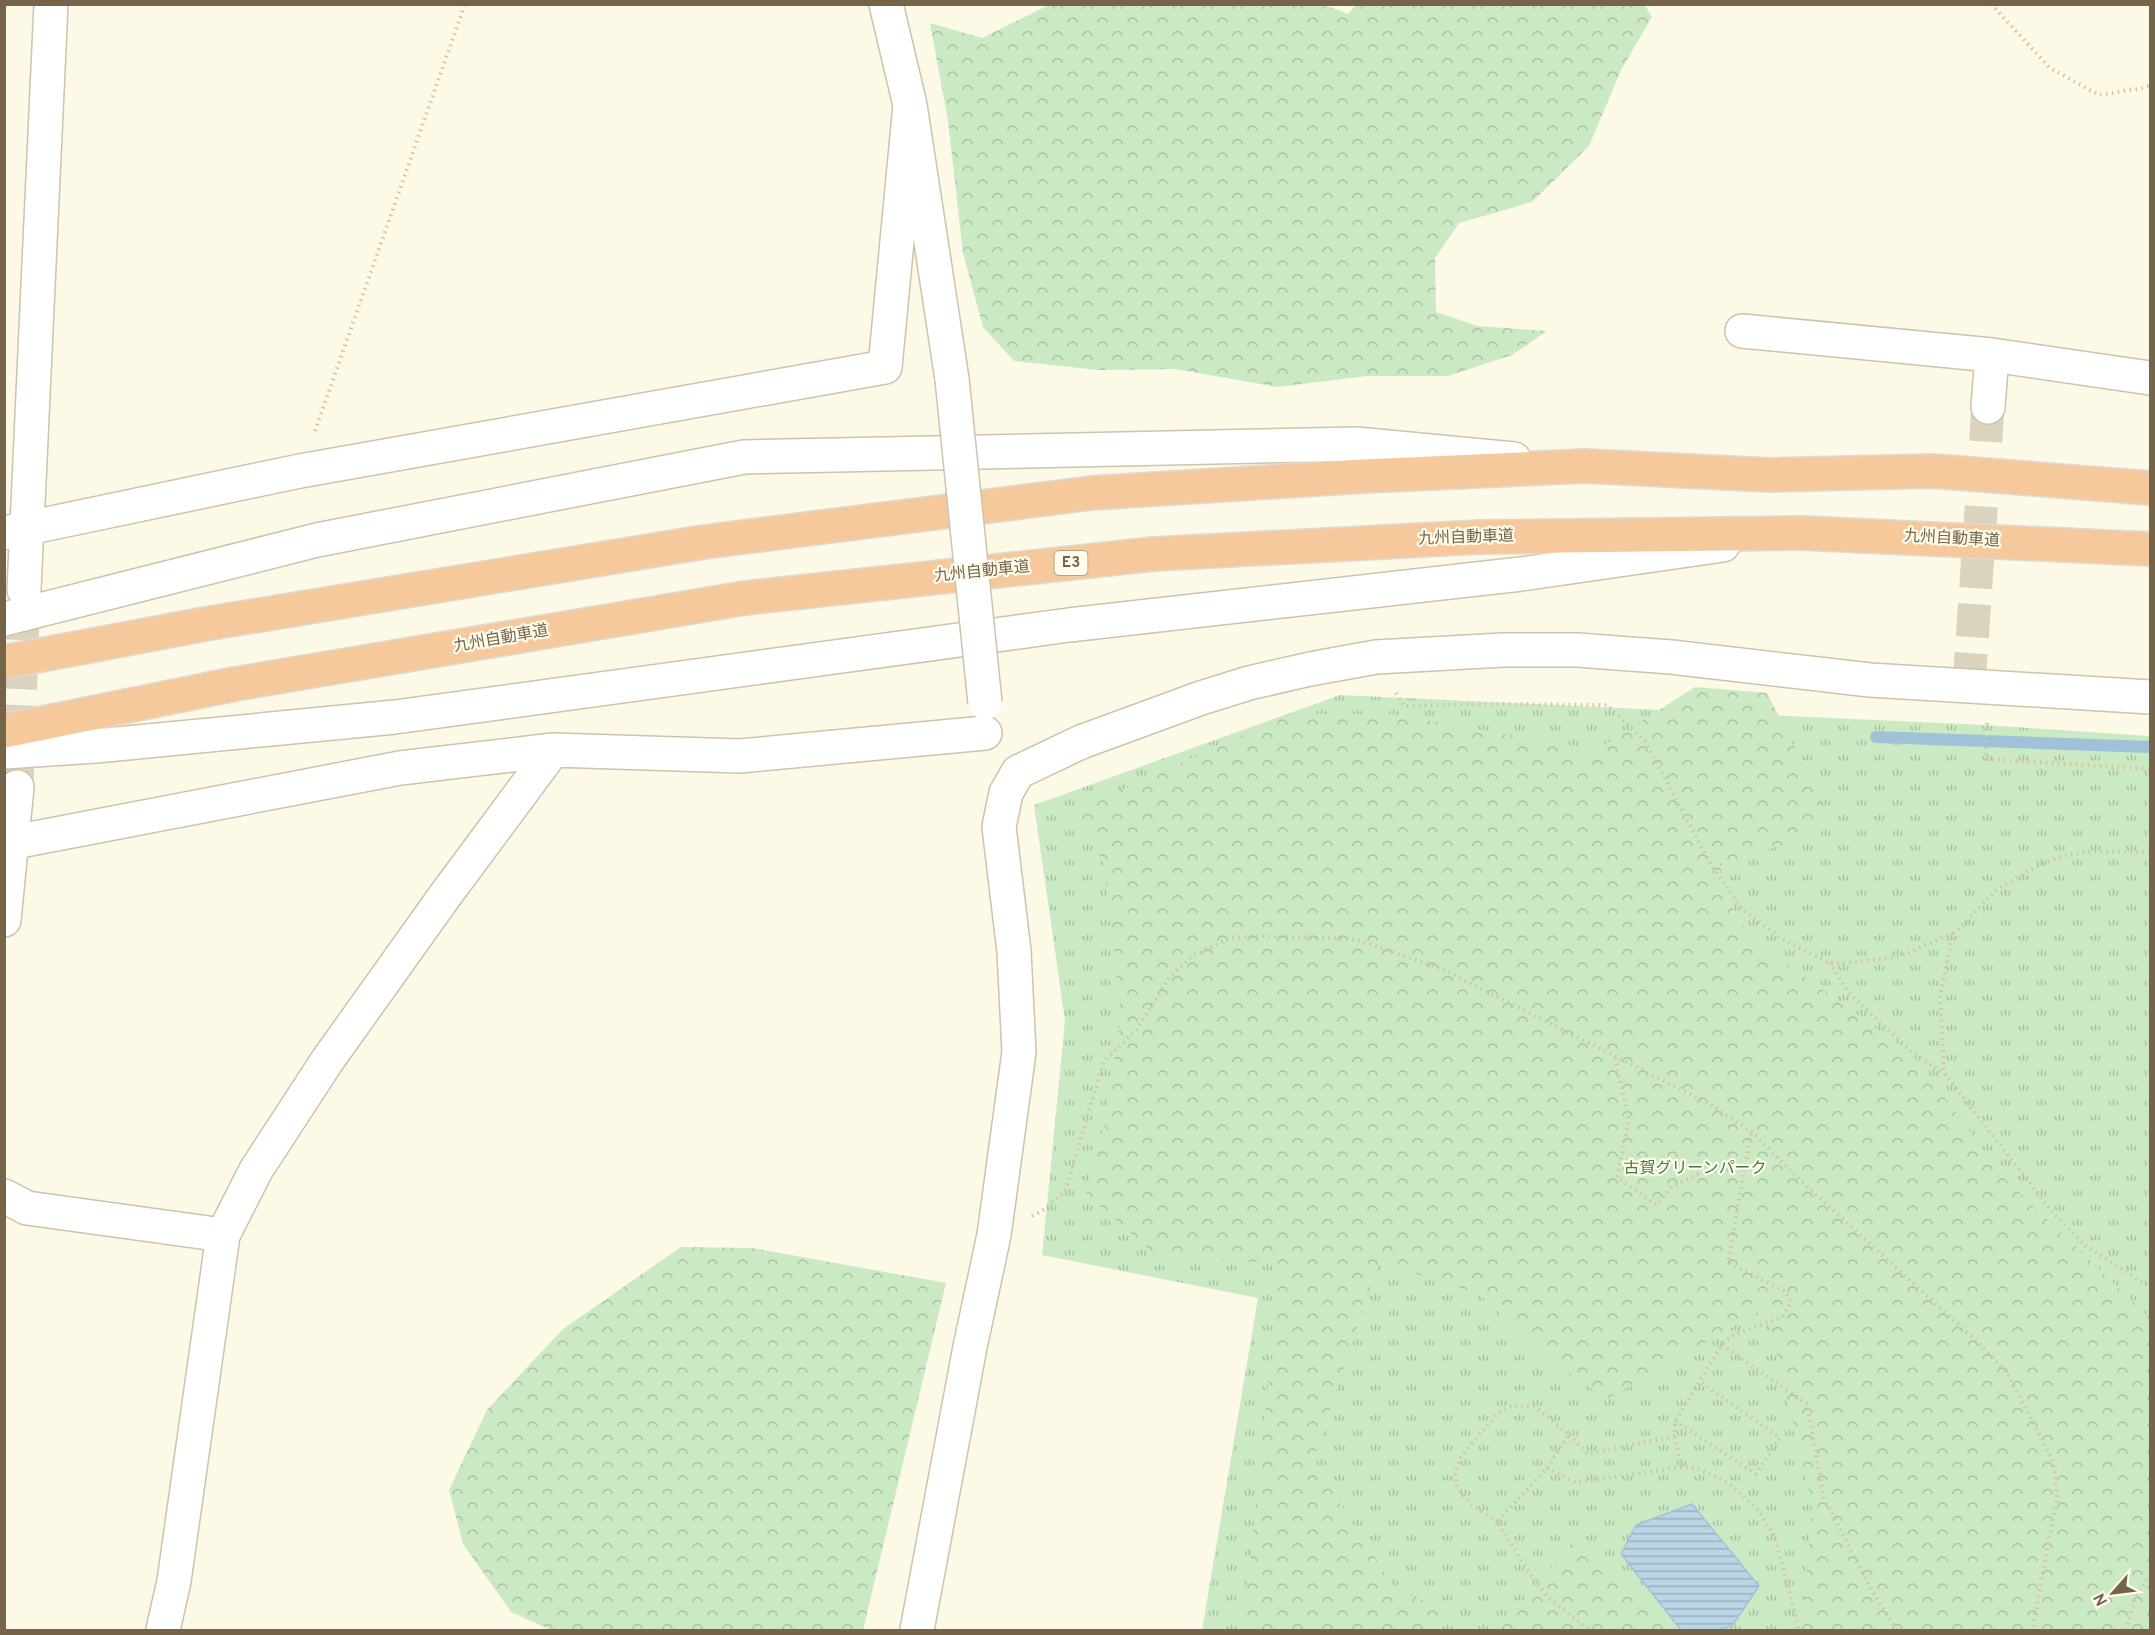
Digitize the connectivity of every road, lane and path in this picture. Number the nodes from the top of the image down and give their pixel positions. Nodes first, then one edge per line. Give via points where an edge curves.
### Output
1 (51, 4) edge
2 (465, 4) edge
3 (886, 4) edge
4 (1991, 4) edge
5 (2151, 85) edge
6 (910, 105) junction
7 (1742, 331) dead end
8 (1992, 355) junction
9 (2151, 378) edge
10 (1988, 407) tunnel mouth
11 (1585, 466) junction
12 (300, 471) junction
13 (2151, 488) edge
14 (16, 530) edge
15 (1802, 533) junction
16 (2151, 549) edge
17 (24, 590) tunnel mouth
18 (4, 619) edge
19 (1376, 657) junction
20 (4, 662) edge
21 (2151, 697) edge
22 (985, 718) junction
23 (4, 731) edge
24 (553, 750) junction
25 (4, 752) edge
26 (1986, 759) dead end
27 (2151, 769) edge
28 (1018, 772) junction
29 (17, 787) tunnel mouth
30 (8, 843) edge
31 (2151, 853) edge
32 (4, 920) edge
33 (1953, 933) junction
34 (1829, 963) junction
35 (1615, 1057) junction
36 (1944, 1073) junction
37 (1752, 1132) junction
38 (1744, 1168) junction
39 (4, 1196) edge
40 (223, 1235) junction
41 (994, 1235) junction
42 (2151, 1287) edge
43 (1722, 1345) junction
44 (1699, 1381) junction
45 (1675, 1421) junction
46 (1569, 1435) junction
47 (1675, 1436) junction
48 (1682, 1467) junction
49 (1547, 1468) junction
50 (1497, 1522) junction
51 (2151, 1575) edge
52 (163, 1630) edge
53 (917, 1630) edge
54 (1589, 1630) edge
55 (1799, 1630) edge
56 (1897, 1630) edge
57 (2032, 1630) edge
58 (2126, 1630) edge

1 - 14 street
2 - 12 path
3 - 6 street
4 - 5 path via 2050,68 2099,95
6 - 12 street via 885,367
6 - 22 street, bridge via 952,379
7 - 8 street
8 - 9 street
8 - 10 street
11 - 13 highway via 1770,475 1933,471
11 - 18 street via 1356,444 744,457 317,540
11 - 20 highway via 1081,494 704,542 205,624
12 - 14 street
14 - 17 street
15 - 16 highway, 九州自動車道 / E3
15 - 23 highway, 九州自動車道 / E3 via 1480,537 1154,554 757,597 235,684
15 - 25 street via 1521,574 1069,625 395,717
19 - 21 street via 1577,650 1870,680
19 - 28 street via 1249,683 1202,698 1081,742
19 - 34 path via 1404,706 1607,705 1646,741 1710,864 1741,908 1782,939
22 - 24 street via 740,756
22 - 28 street
24 - 30 street via 400,768
24 - 40 street via 327,1061 256,1170
26 - 27 path
28 - 41 street via 1006,793 999,827 1014,951 1019,1052
29 - 30 street
30 - 32 street
31 - 33 path via 2094,850 2058,856 1994,892
33 - 34 path via 1901,956
33 - 36 path via 1940,997
34 - 36 path via 1850,994 1913,1053
35 - 37 path via 1708,1103
35 - 38 path via 1629,1120 1617,1177 1656,1205 1672,1187 1700,1173
35 - 41 path via 1443,970 1356,939 1231,938 1194,955 1170,976 1137,1029 1104,1061 1065,1191 1042,1211
36 - 42 path via 2053,1214 2086,1246
37 - 38 path
37 - 57 path via 2008,1375 2054,1463 2057,1498
38 - 43 path via 1728,1262 1786,1292 1791,1303 1782,1317 1731,1336
39 - 40 street via 27,1208
40 - 52 street via 174,1581
41 - 53 street
43 - 44 path
43 - 56 path via 1807,1404 1824,1498 1873,1593
44 - 45 path
44 - 45 path via 1780,1438 1756,1474
45 - 47 path
46 - 47 path via 1588,1454
46 - 49 path
46 - 50 path via 1536,1407 1513,1405 1498,1413 1461,1456 1455,1473 1457,1487 1470,1504
47 - 48 path
48 - 49 path via 1576,1483
48 - 55 path via 1697,1468 1728,1483 1759,1511 1774,1538
49 - 50 path
50 - 54 path via 1550,1599
51 - 58 path via 2135,1598

